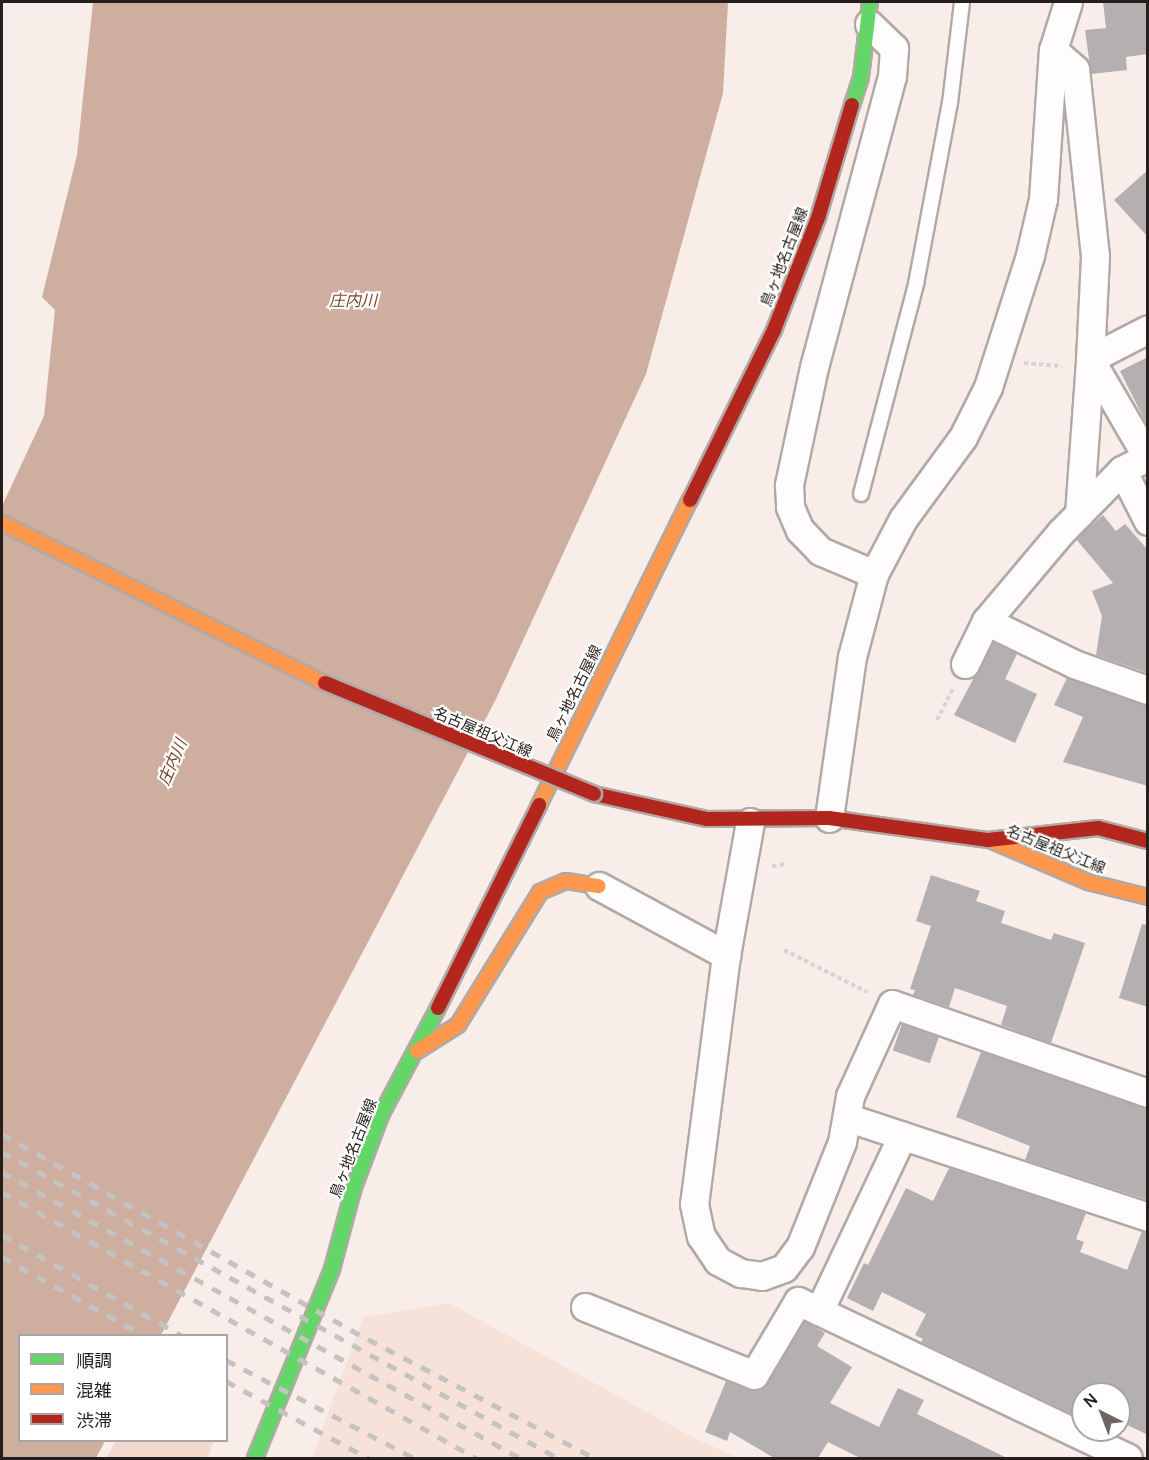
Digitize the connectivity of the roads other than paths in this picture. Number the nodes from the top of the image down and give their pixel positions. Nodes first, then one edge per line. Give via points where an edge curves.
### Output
1 (962, 2) edge
2 (1068, 2) edge
3 (869, 13) edge
4 (1053, 50) junction
5 (1148, 329) edge
6 (1090, 364) junction
7 (1147, 457) edge
8 (1122, 470) junction
9 (861, 494) dead end
10 (1079, 514) junction
11 (1148, 521) edge
12 (2, 523) edge
13 (874, 574) junction
14 (986, 621) junction
15 (965, 664) road end
16 (1148, 690) edge
17 (829, 818) junction
18 (750, 822) junction
19 (988, 840) junction
20 (1148, 841) edge
21 (599, 886) joint
22 (1148, 897) edge
23 (726, 955) junction
24 (417, 1051) junction
25 (1148, 1093) edge
26 (849, 1118) junction
27 (902, 1136) junction
28 (1148, 1217) edge
29 (585, 1307) dead end
30 (819, 1311) junction
31 (255, 1458) edge
32 (1128, 1458) edge

1 - 9 lane via 950,103 916,284
2 - 4 street
3 - 13 street via 894,48 892,76 814,367 789,485 790,507 800,530 820,551
3 - 24 main road, 鳥ヶ地名古屋線 via 861,77 825,196 774,330
4 - 6 street via 1075,69 1095,257
4 - 13 street via 1043,200 1030,255 988,387 963,436 909,510
5 - 6 street
6 - 7 street
6 - 10 street
7 - 8 street
8 - 10 street
8 - 11 street
10 - 14 street
12 - 18 main road, 名古屋祖父江線, bridge via 304,674 497,757 594,794 707,819
13 - 17 street via 852,657
14 - 15 street
14 - 16 street via 1074,664
17 - 18 main road, 名古屋祖父江線
17 - 19 main road, 名古屋祖父江線
18 - 23 street
19 - 20 main road, 名古屋祖父江線 via 1098,828
19 - 22 main road, 名古屋祖父江線 via 1089,882
21 - 23 street
21 - 24 main road via 566,881 540,892 458,1026
23 - 26 street via 694,1204 701,1236 718,1261 741,1273 762,1276 784,1268 800,1247
24 - 31 main road, 鳥ヶ地名古屋線 via 381,1115 354,1187 316,1312 260,1438
25 - 26 street via 892,1004 850,1096
26 - 27 street
27 - 28 street
27 - 30 street
29 - 30 street via 754,1375 798,1301
30 - 32 street

